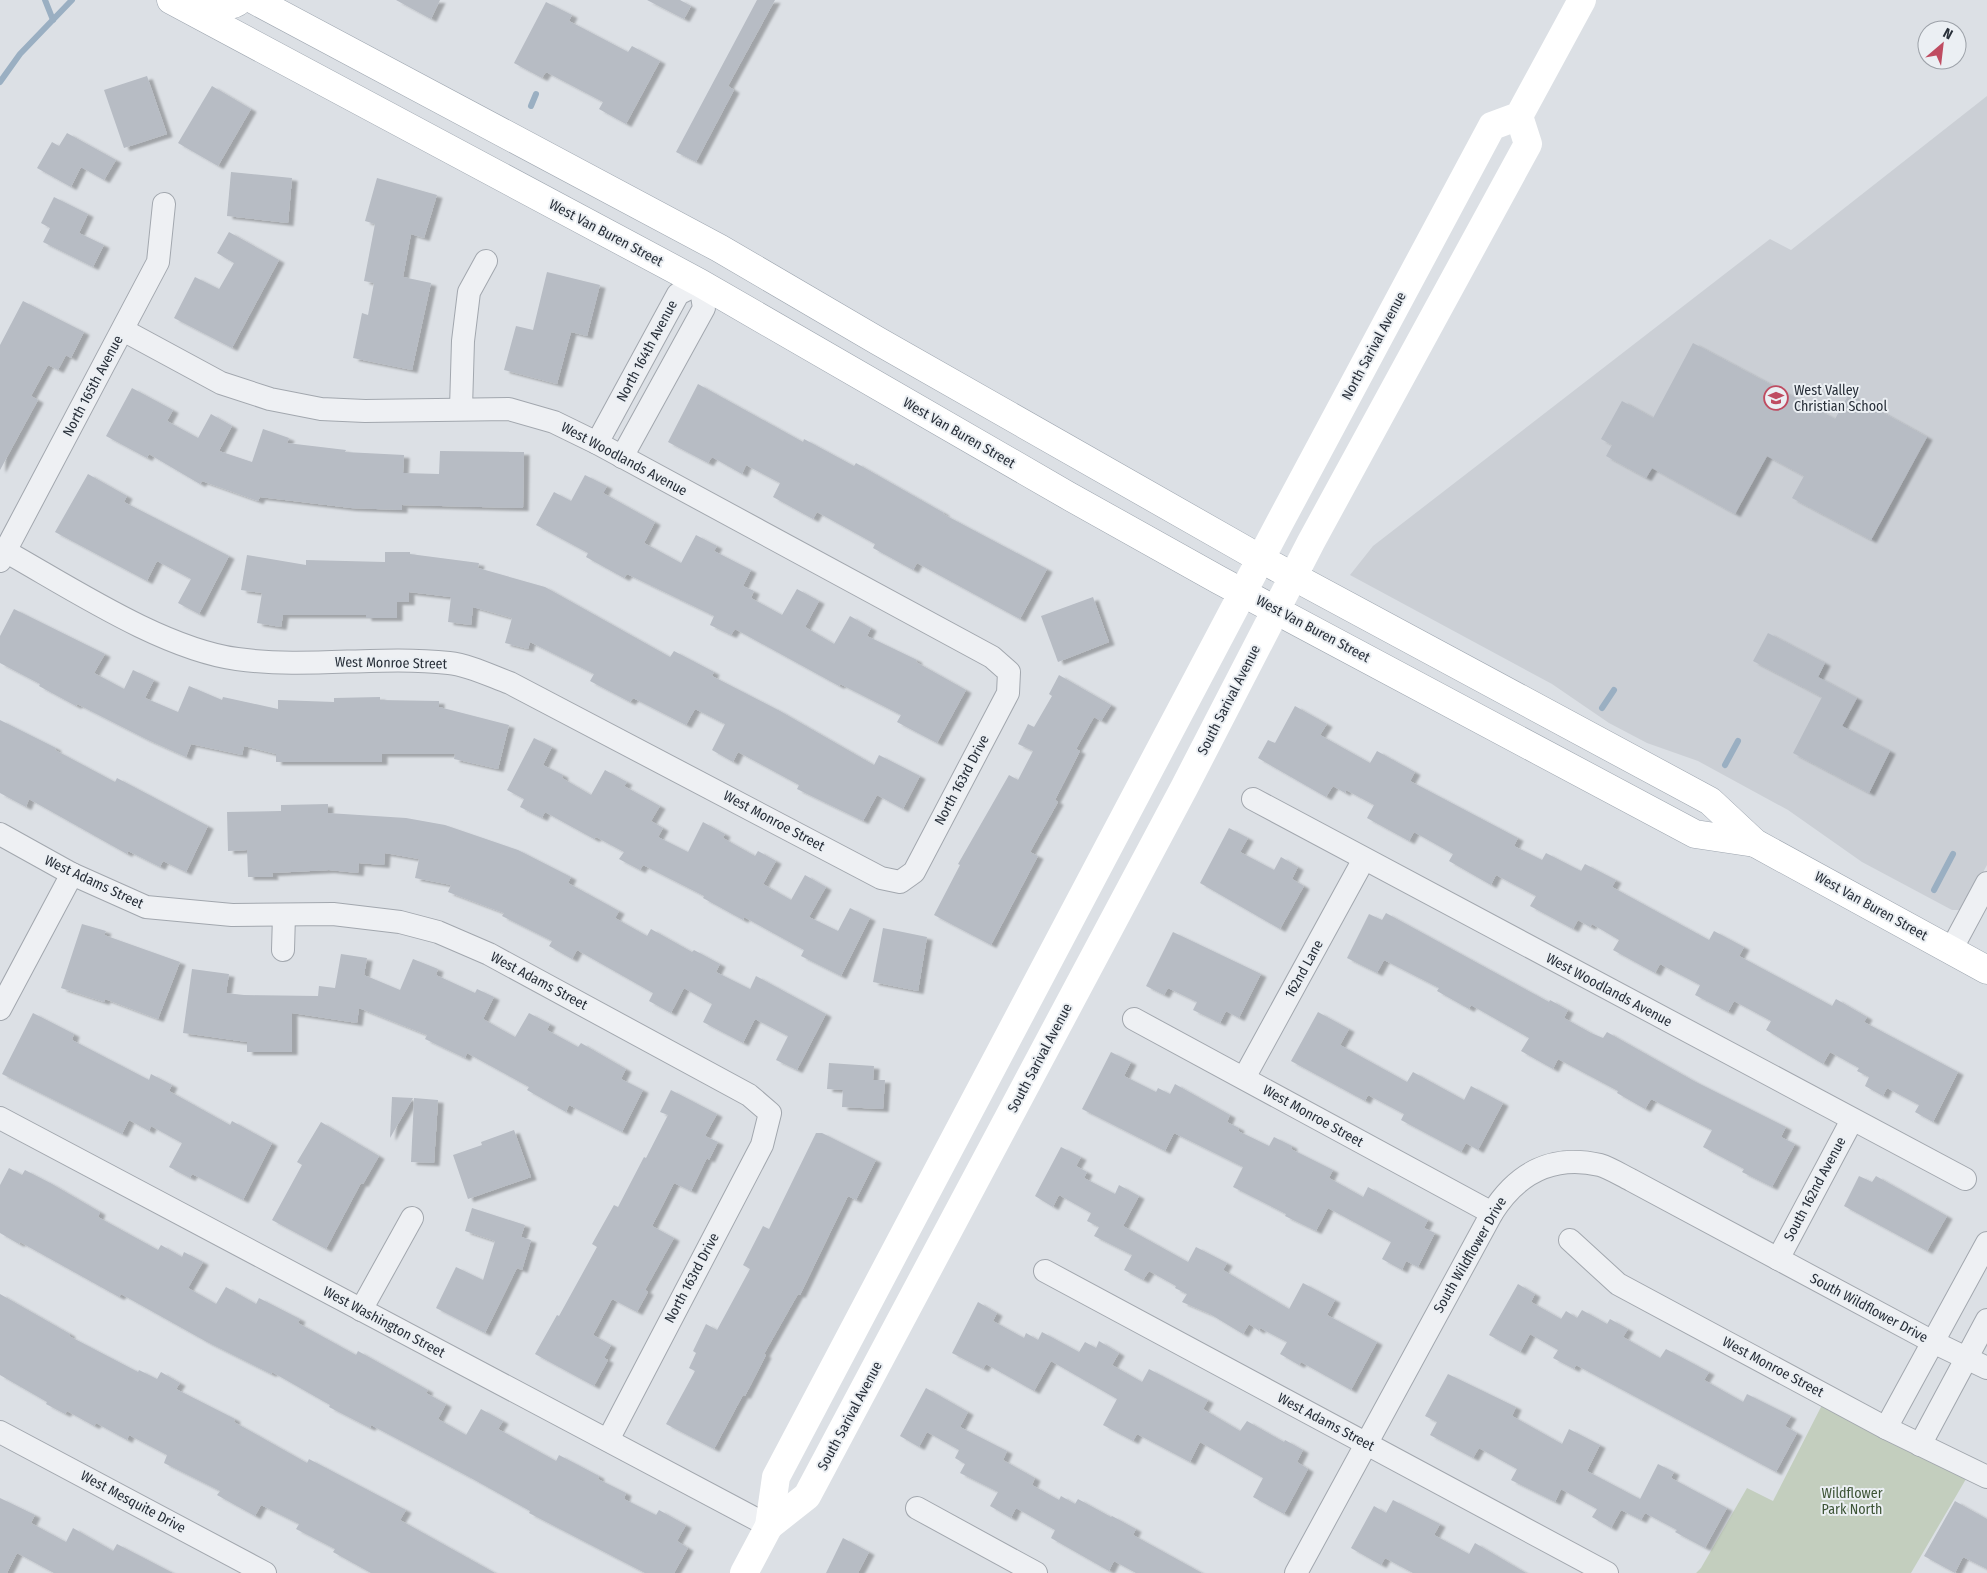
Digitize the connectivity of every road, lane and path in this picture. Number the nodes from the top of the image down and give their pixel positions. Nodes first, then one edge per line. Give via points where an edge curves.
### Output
1 (171, 0) edge
2 (206, 0) edge
3 (240, 0) edge
4 (254, 0) edge
5 (1582, 0) edge
6 (1519, 116) junction
7 (164, 204) dead end
8 (719, 248) junction
9 (486, 261) dead end
10 (700, 284) junction
11 (123, 330) junction
12 (461, 408) junction
13 (597, 443) junction
14 (622, 457) junction
15 (2, 556) edge
16 (1261, 559) junction
17 (1294, 577) junction
18 (1243, 593) junction
19 (1276, 610) junction
20 (1009, 672) joint
21 (1253, 800) dead end
22 (0, 834) edge
23 (1755, 843) junction
24 (1364, 859) junction
25 (72, 874) junction
26 (900, 882) joint
27 (1987, 883) edge
28 (284, 915) junction
29 (283, 950) dead end
30 (1951, 950) junction
31 (1987, 970) edge
32 (0, 1009) edge
33 (1134, 1020) dead end
34 (1244, 1078) junction
35 (770, 1114) joint
36 (0, 1118) edge
37 (1852, 1120) junction
38 (1965, 1179) dead end
39 (1492, 1213) junction
40 (412, 1218) dead end
41 (1570, 1240) dead end
42 (1987, 1243) edge
43 (1778, 1259) junction
44 (1045, 1271) dead end
45 (361, 1310) junction
46 (1987, 1320) edge
47 (1950, 1350) junction
48 (1987, 1368) edge
49 (1886, 1428) junction
50 (0, 1432) edge
51 (608, 1440) junction
52 (1367, 1444) junction
53 (1920, 1445) junction
54 (1987, 1477) edge
55 (917, 1508) dead end
56 (768, 1526) junction
57 (265, 1573) edge
58 (744, 1573) edge
59 (1036, 1573) edge
60 (1296, 1573) edge
61 (1607, 1573) edge

1 - 10 main road, West Van Buren Street
2 - 3 main road via 222,6
4 - 8 main road, West Van Buren Street
5 - 6 main road
6 - 16 main road, North Sarival Avenue via 1492,126
6 - 17 main road via 1528,144
7 - 11 street, North 165th Avenue via 158,262
8 - 10 main road
8 - 16 main road, West Van Buren Street
9 - 12 street via 469,292 463,341
10 - 13 street, North 164th Avenue via 678,294
10 - 14 street, North 164th Avenue via 704,308
10 - 18 main road, West Van Buren Street
11 - 12 street, West Woodlands Avenue via 221,383 270,399 322,409
11 - 15 street, North 165th Avenue
12 - 13 street, West Woodlands Avenue via 509,409 554,422
13 - 14 street, West Woodlands Avenue
14 - 20 street, West Woodlands Avenue via 992,657
15 - 26 street, West Monroe Street via 147,629 198,650 272,663 450,663 510,683 881,878
16 - 17 main road, West Van Buren Street
16 - 18 main road, North Sarival Avenue
17 - 19 main road, South Sarival Avenue
17 - 23 main road, West Van Buren Street via 1710,801
18 - 19 main road, West Van Buren Street
18 - 56 main road, South Sarival Avenue via 776,1477
19 - 23 main road, West Van Buren Street via 1695,834
19 - 56 main road, South Sarival Avenue via 807,1496
20 - 26 street, North 163rd Drive via 1008,694 914,872
21 - 24 street, West Woodlands Avenue
22 - 25 street, West Adams Street
23 - 30 main road, West Van Buren Street
24 - 34 street, 162nd Lane
24 - 37 street, West Woodlands Avenue
25 - 28 street, West Adams Street via 146,907 232,915
25 - 32 street
27 - 30 street
28 - 29 street
28 - 35 street, West Adams Street via 333,914 400,922 438,932 489,954 741,1090
30 - 31 main road, West Van Buren Street
33 - 34 street, West Monroe Street
34 - 39 street, West Monroe Street
35 - 51 street, North 163rd Drive via 762,1145
36 - 45 street, West Washington Street
37 - 38 street, West Woodlands Avenue
37 - 43 street, South 162nd Avenue
39 - 43 street, South Wildflower Drive via 1517,1181 1542,1166 1570,1162 1600,1165
39 - 52 street, South Wildflower Drive
40 - 45 street
41 - 49 street, West Monroe Street via 1618,1284
42 - 47 street
43 - 47 street, South Wildflower Drive
44 - 52 street, West Adams Street
45 - 51 street, West Washington Street
46 - 47 street
47 - 48 street, South Wildflower Drive
47 - 49 street
47 - 53 street
49 - 53 street, West Monroe Street
50 - 57 street, West Mesquite Drive
51 - 56 street, West Washington Street
52 - 60 street, South Wildflower Drive
52 - 61 street, West Adams Street
53 - 54 street, West Monroe Street
55 - 59 street
56 - 58 main road, South Sarival Avenue

